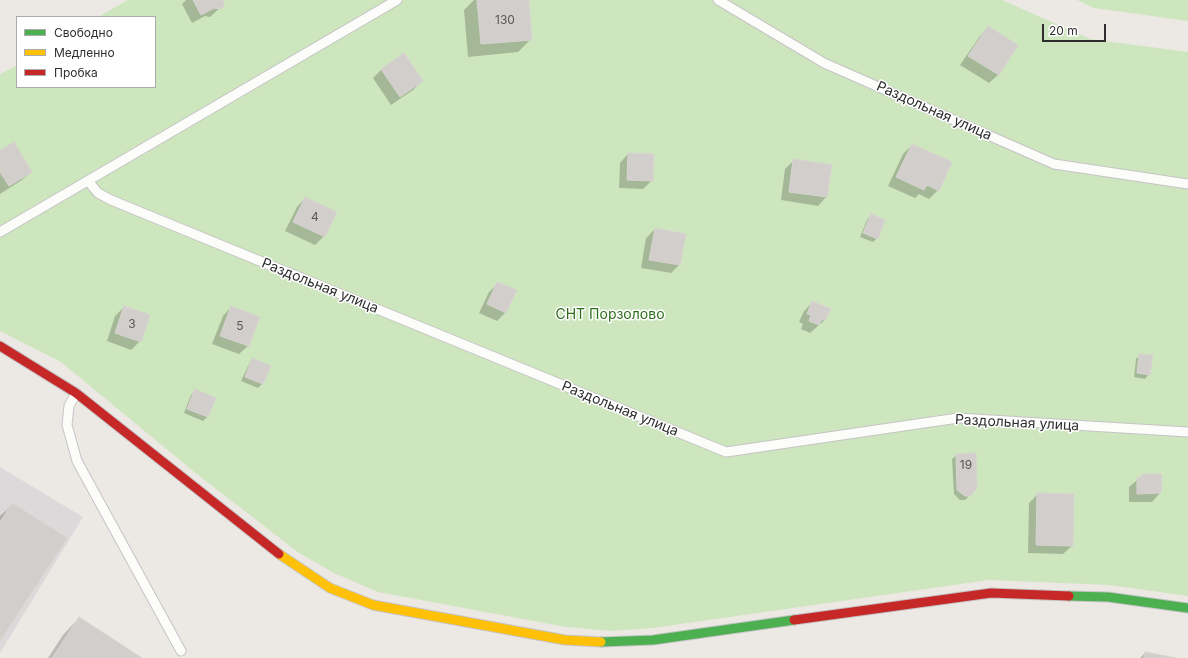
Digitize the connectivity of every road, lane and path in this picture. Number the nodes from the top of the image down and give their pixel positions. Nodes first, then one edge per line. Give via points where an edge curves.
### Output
1 (396, 0) edge
2 (718, 0) edge
3 (89, 182) junction
4 (1188, 184) edge
5 (0, 232) edge
6 (0, 346) edge
7 (76, 393) junction
8 (1188, 432) edge
9 (1188, 608) edge
10 (181, 651) dead end

1 - 3 lane
2 - 4 lane, Раздольная улица via 824,63 1054,164
3 - 5 lane
3 - 8 lane, Раздольная улица via 110,200 726,452 958,418
6 - 7 street
7 - 9 street via 292,564 330,588 373,605 565,640 610,643 653,640 991,593 1108,597
7 - 10 lane via 68,406 66,425 77,461

